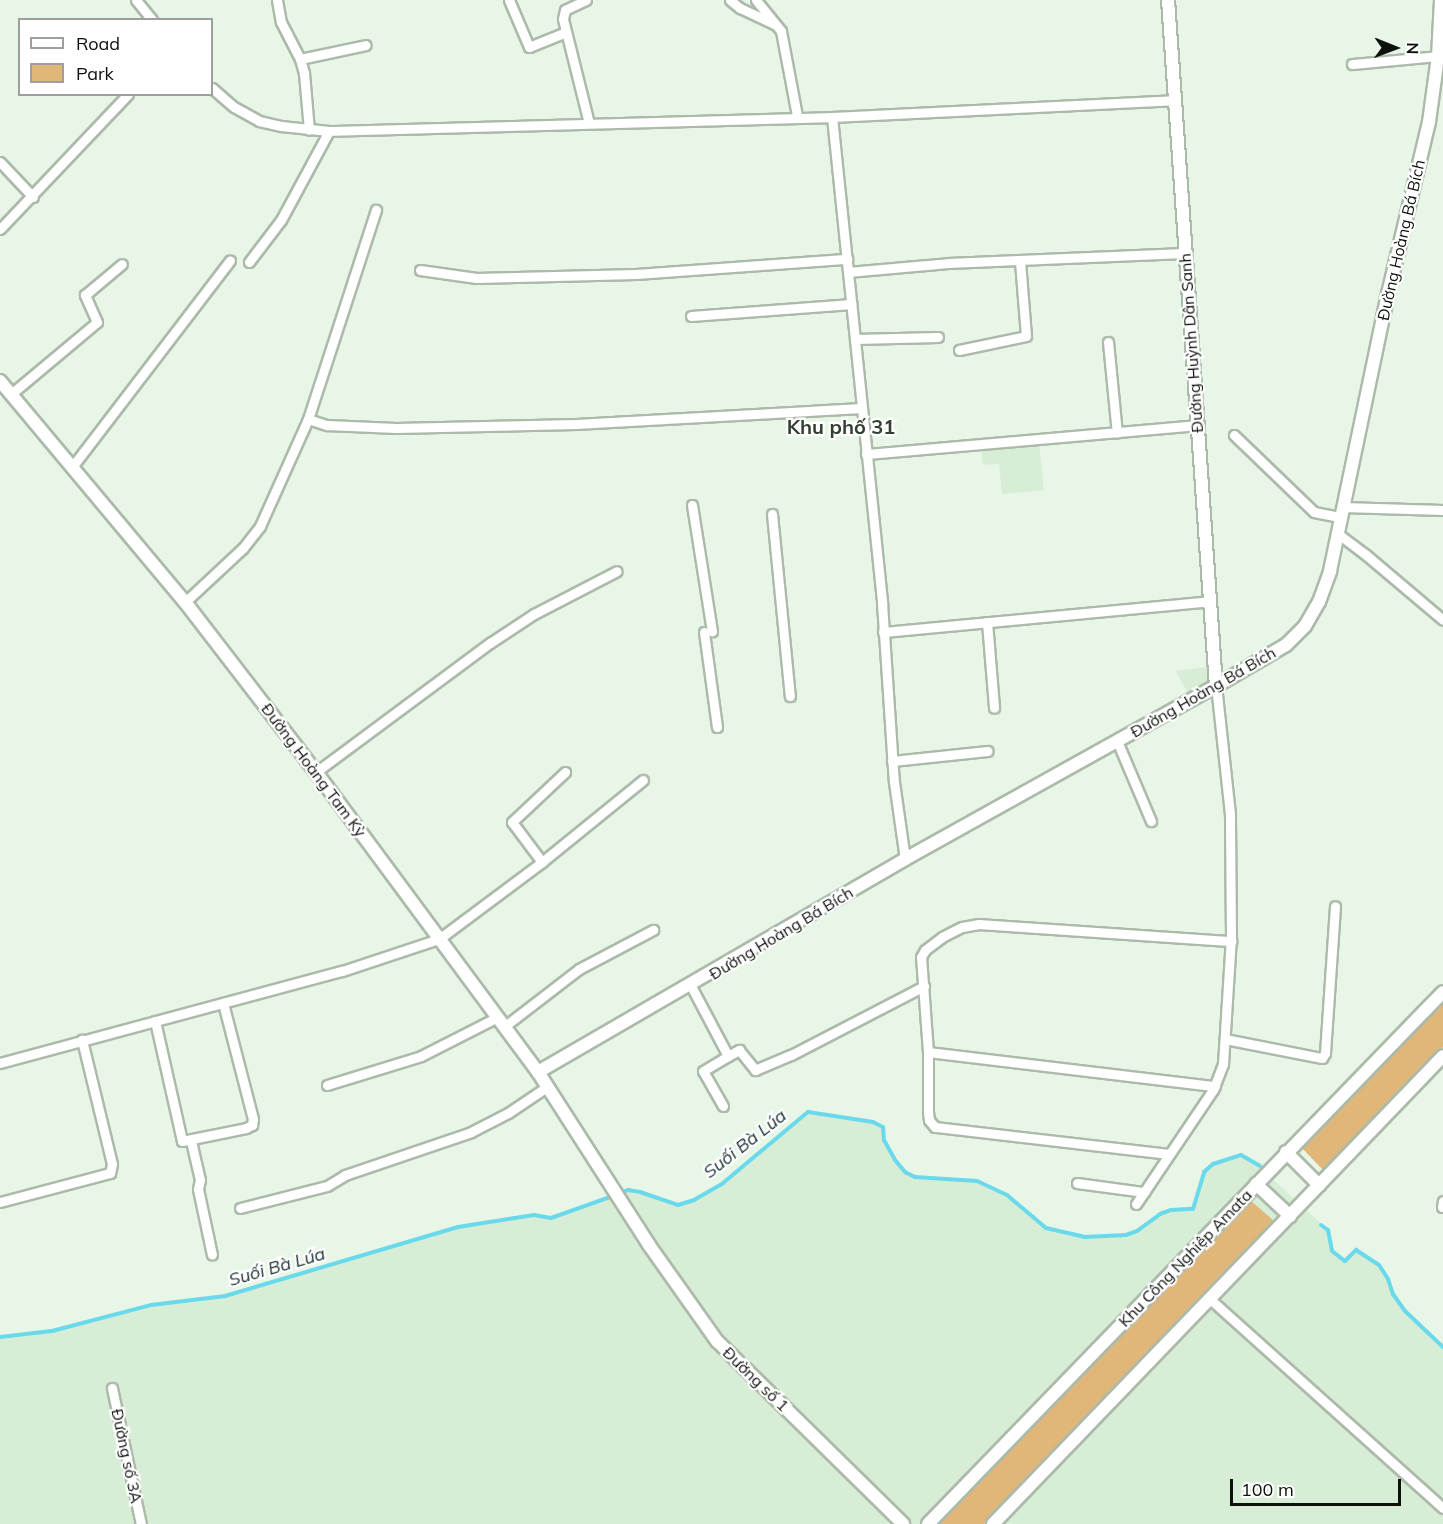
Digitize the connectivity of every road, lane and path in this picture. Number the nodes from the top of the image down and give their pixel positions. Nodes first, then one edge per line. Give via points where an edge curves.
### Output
1 (136, 0) edge
2 (277, 0) edge
3 (509, 0) edge
4 (586, 0) edge
5 (730, 0) edge
6 (756, 0) edge
7 (1168, 0) edge
8 (1441, 0) edge
9 (150, 18) edge
10 (777, 25) junction
11 (1441, 25) edge
12 (566, 32) junction
13 (366, 45) dead end
14 (1438, 56) junction
15 (300, 59) junction
16 (1352, 64) dead end
17 (213, 89) edge
18 (126, 96) edge
19 (1174, 100) junction
20 (797, 116) junction
21 (832, 117) junction
22 (589, 123) junction
23 (309, 130) junction
24 (329, 131) junction
25 (0, 162) edge
26 (33, 197) junction
27 (376, 210) dead end
28 (0, 229) edge
29 (1184, 253) junction
30 (847, 259) junction
31 (230, 260) dead end
32 (1020, 261) junction
33 (249, 262) dead end
34 (122, 264) dead end
35 (420, 270) dead end
36 (848, 272) junction
37 (852, 304) junction
38 (691, 316) dead end
39 (938, 337) dead end
40 (855, 339) junction
41 (1108, 342) dead end
42 (959, 350) dead end
43 (0, 381) edge
44 (11, 394) junction
45 (862, 408) junction
46 (308, 419) junction
47 (1197, 425) junction
48 (1117, 433) junction
49 (1234, 435) dead end
50 (866, 454) junction
51 (72, 467) junction
52 (692, 506) dead end
53 (1443, 510) edge
54 (1341, 512) junction
55 (772, 514) dead end
56 (1337, 533) junction
57 (617, 571) dead end
58 (1208, 601) junction
59 (185, 602) junction
60 (1443, 620) edge
61 (987, 622) junction
62 (884, 632) junction
63 (1216, 686) junction
64 (790, 696) dead end
65 (994, 708) dead end
66 (717, 727) dead end
67 (1117, 741) junction
68 (987, 751) dead end
69 (892, 761) junction
70 (316, 772) junction
71 (565, 772) dead end
72 (643, 780) dead end
73 (1151, 821) dead end
74 (905, 859) junction
75 (542, 862) junction
76 (1335, 906) dead end
77 (653, 930) dead end
78 (439, 939) junction
79 (1231, 941) junction
80 (691, 986) junction
81 (924, 986) junction
82 (1443, 992) edge
83 (223, 1003) junction
84 (155, 1021) junction
85 (502, 1022) junction
86 (1225, 1039) junction
87 (82, 1040) junction
88 (928, 1052) junction
89 (728, 1056) junction
90 (1443, 1056) edge
91 (0, 1063) edge
92 (538, 1072) junction
93 (327, 1085) dead end
94 (548, 1086) junction
95 (1215, 1086) junction
96 (723, 1106) dead end
97 (192, 1141) junction
98 (1286, 1152) junction
99 (1169, 1154) junction
100 (605, 1176) joint
101 (1077, 1183) dead end
102 (1256, 1184) junction
103 (1319, 1185) junction
104 (0, 1190) edge
105 (1144, 1192) junction
106 (1, 1202) edge
107 (1136, 1203) dead end
108 (240, 1208) dead end
109 (1290, 1216) junction
110 (213, 1255) dead end
111 (1210, 1299) junction
112 (112, 1388) dead end
113 (1443, 1508) edge
114 (141, 1524) edge
115 (903, 1524) edge
116 (928, 1524) edge
117 (993, 1524) edge

1 - 9 street
2 - 15 street via 281,22
3 - 12 street via 529,47
4 - 12 street via 563,13
5 - 10 street
6 - 10 street
7 - 19 street, Đường Huỳnh Dân Sanh
8 - 11 street, Đường Hoàng Bá Bích
10 - 20 street via 783,38
11 - 14 street, Đường Hoàng Bá Bích
12 - 22 street
13 - 15 street
14 - 16 street
14 - 54 street, Đường Hoàng Bá Bích via 1428,122
15 - 23 street
17 - 23 street via 259,121
18 - 26 street
19 - 21 street
19 - 29 street, Đường Huỳnh Dân Sanh
20 - 21 street
20 - 22 street
21 - 30 street
22 - 24 street
23 - 24 street
24 - 33 street via 280,220
25 - 26 street
26 - 28 street
27 - 46 street
29 - 32 street
29 - 47 street, Đường Huỳnh Dân Sanh
30 - 35 street via 636,274 476,278
30 - 36 street
31 - 51 street
32 - 36 street
32 - 42 street via 1026,336
34 - 44 street via 85,295 97,322
36 - 37 street
37 - 38 street
37 - 40 street
39 - 40 street
40 - 45 street
41 - 48 street
43 - 44 street, Đường Hoàng Tam Kỳ
44 - 51 street, Đường Hoàng Tam Kỳ
45 - 46 street via 576,424 396,428 327,425
45 - 50 street
46 - 59 street via 260,526 243,548
47 - 48 street
47 - 58 street, Đường Huỳnh Dân Sanh
48 - 50 street
49 - 54 street via 1314,512
50 - 62 street
51 - 59 street, Đường Hoàng Tam Kỳ
52 - 66 street
53 - 54 street
54 - 56 street, Đường Hoàng Bá Bích
55 - 64 street
56 - 60 street
56 - 63 street, Đường Hoàng Bá Bích via 1330,571 1305,626 1286,645
57 - 70 street via 552,604 490,643
58 - 61 street
58 - 63 street, Đường Huỳnh Dân Sanh
59 - 70 street, Đường Hoàng Tam Kỳ
61 - 62 street
61 - 65 street
62 - 69 street
63 - 67 street, Đường Hoàng Bá Bích
63 - 79 street via 1230,814
67 - 73 street
67 - 74 street, Đường Hoàng Bá Bích
68 - 69 street
69 - 74 street
70 - 78 street, Đường Hoàng Tam Kỳ
71 - 75 street via 512,822
72 - 75 street
74 - 80 street, Đường Hoàng Bá Bích
75 - 78 street
76 - 86 street via 1322,1058
77 - 85 street via 579,969
78 - 83 street via 342,972
78 - 85 street, Đường Hoàng Tam Kỳ
79 - 81 street via 979,924 942,936 925,950 921,957
79 - 86 street
80 - 89 street
80 - 92 street, Đường Hoàng Bá Bích
81 - 88 street
81 - 89 street via 762,1069 749,1066 739,1050
82 - 98 street, Khu Công Nghiệp Amata
83 - 84 street
83 - 97 street via 253,1124
84 - 87 street
84 - 97 street via 182,1140
85 - 92 street, Đường Hoàng Tam Kỳ
85 - 93 street via 421,1056
86 - 95 street via 1223,1064
87 - 91 street
87 - 106 street via 112,1164 110,1173
88 - 95 street
88 - 99 street via 928,1112 934,1127
89 - 96 street via 703,1071
90 - 103 street
92 - 94 street, Đường Hoàng Tam Kỳ
94 - 100 street, Đường Hoàng Tam Kỳ
94 - 108 street via 471,1132 345,1175 327,1186
95 - 99 street
97 - 110 street
98 - 102 street, Khu Công Nghiệp Amata
98 - 103 street
99 - 105 street
100 - 115 street, Đường số 1 via 717,1341
101 - 105 street
102 - 109 street
102 - 116 street, Khu Công Nghiệp Amata
103 - 109 street
104 - 106 street
105 - 107 street
109 - 111 street
111 - 113 street
111 - 117 street
112 - 114 street, Đường số 3A

